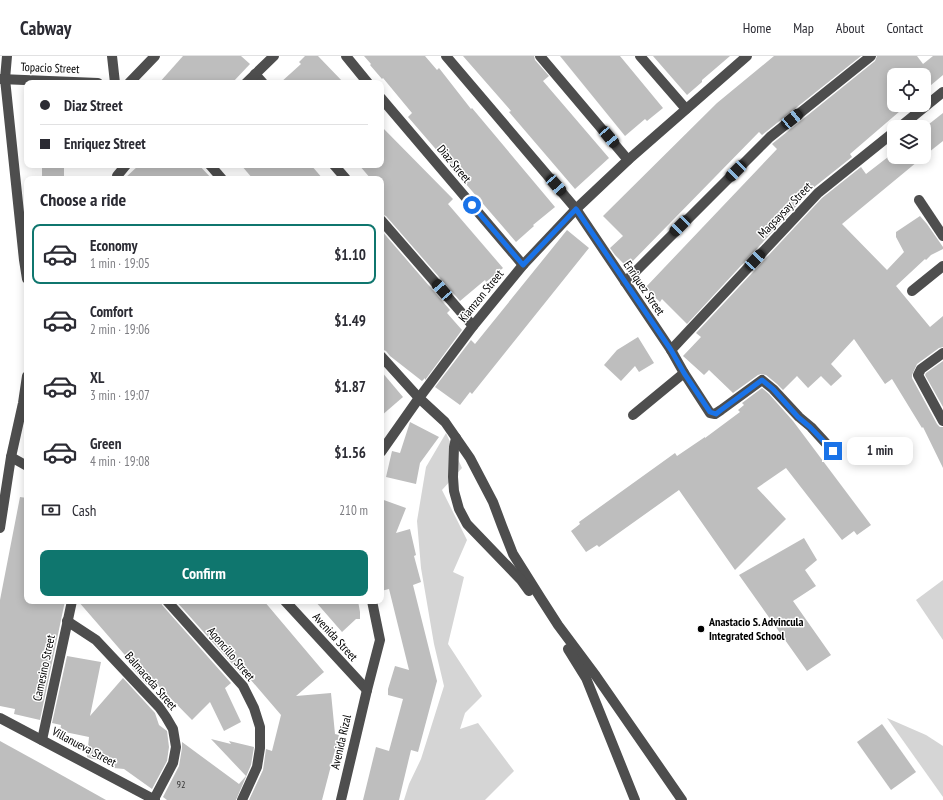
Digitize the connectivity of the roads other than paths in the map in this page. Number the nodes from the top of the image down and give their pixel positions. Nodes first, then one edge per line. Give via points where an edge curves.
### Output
1 (7, 56) edge
2 (112, 56) edge
3 (155, 56) edge
4 (274, 56) edge
5 (346, 56) edge
6 (446, 56) edge
7 (540, 56) edge
8 (640, 56) edge
9 (872, 56) edge
10 (741, 58) edge
11 (255, 74) junction
12 (3, 79) edge
13 (27, 80) edge
14 (115, 80) edge
15 (132, 80) edge
16 (249, 80) edge
17 (260, 80) edge
18 (366, 80) edge
19 (943, 92) edge
20 (384, 102) edge
21 (686, 109) junction
22 (909, 120) edge
23 (887, 138) edge
24 (628, 160) junction
25 (213, 168) edge
26 (337, 168) edge
27 (219, 176) edge
28 (343, 176) edge
29 (919, 200) dead end
30 (576, 209) junction
31 (384, 223) edge
32 (943, 236) edge
33 (24, 260) edge
34 (523, 265) junction
35 (943, 266) edge
36 (625, 282) junction
37 (912, 291) dead end
38 (473, 326) junction
39 (671, 350) junction
40 (943, 354) edge
41 (384, 359) edge
42 (684, 373) junction
43 (24, 396) edge
44 (419, 398) junction
45 (633, 415) dead end
46 (943, 421) edge
47 (456, 438) junction
48 (384, 448) edge
49 (833, 451) dead end
50 (11, 457) junction
51 (24, 464) edge
52 (0, 528) edge
53 (71, 604) edge
54 (170, 604) edge
55 (288, 604) edge
56 (373, 604) edge
57 (67, 621) junction
58 (367, 690) junction
59 (0, 718) edge
60 (42, 740) junction
61 (155, 800) edge
62 (242, 800) edge
63 (342, 800) edge
64 (635, 800) edge
65 (682, 800) edge

1 - 12 street
2 - 14 street
3 - 15 street
4 - 11 street
5 - 18 street
6 - 30 street, Enriquez Street
7 - 24 street
8 - 21 street
9 - 36 street via 770,137
10 - 21 street, Kiamzon Street
11 - 16 street
11 - 17 street
12 - 13 street, Topacio Street
12 - 33 street
19 - 22 street
20 - 34 street, Diaz Street
21 - 24 street, Kiamzon Street
23 - 39 street, Magsaysay Street via 818,193
24 - 30 street, Kiamzon Street
25 - 27 street
26 - 28 street
29 - 32 street
30 - 34 street, Kiamzon Street
30 - 36 street, Enriquez Street
31 - 38 street
34 - 38 street, Kiamzon Street
35 - 37 street
36 - 39 street, Enriquez Street
38 - 44 street, Kiamzon Street
39 - 42 street, Enriquez Street
40 - 46 street via 921,369 918,375
41 - 44 street
42 - 45 street
42 - 49 street, Enriquez Street via 710,412 716,414 760,381 764,381
43 - 50 street
44 - 47 street via 445,422
44 - 48 street
47 - 64 street via 453,477 459,509 467,524 521,580 558,632 586,678
47 - 65 street via 470,458 493,502 513,554 558,625
50 - 51 street
50 - 52 street
53 - 57 street, Camesino Street
54 - 62 street, Agoncillo Street via 243,686 254,708 260,727 260,748 257,767
55 - 58 street, Avenida Street
56 - 58 street via 380,640
57 - 60 street, Camesino Street
57 - 61 street, Balmaceda Street via 96,640 166,717 176,747 173,763
58 - 63 street, Avenida Rizal
59 - 60 street, Villanueva Street
60 - 61 street, Villanueva Street

